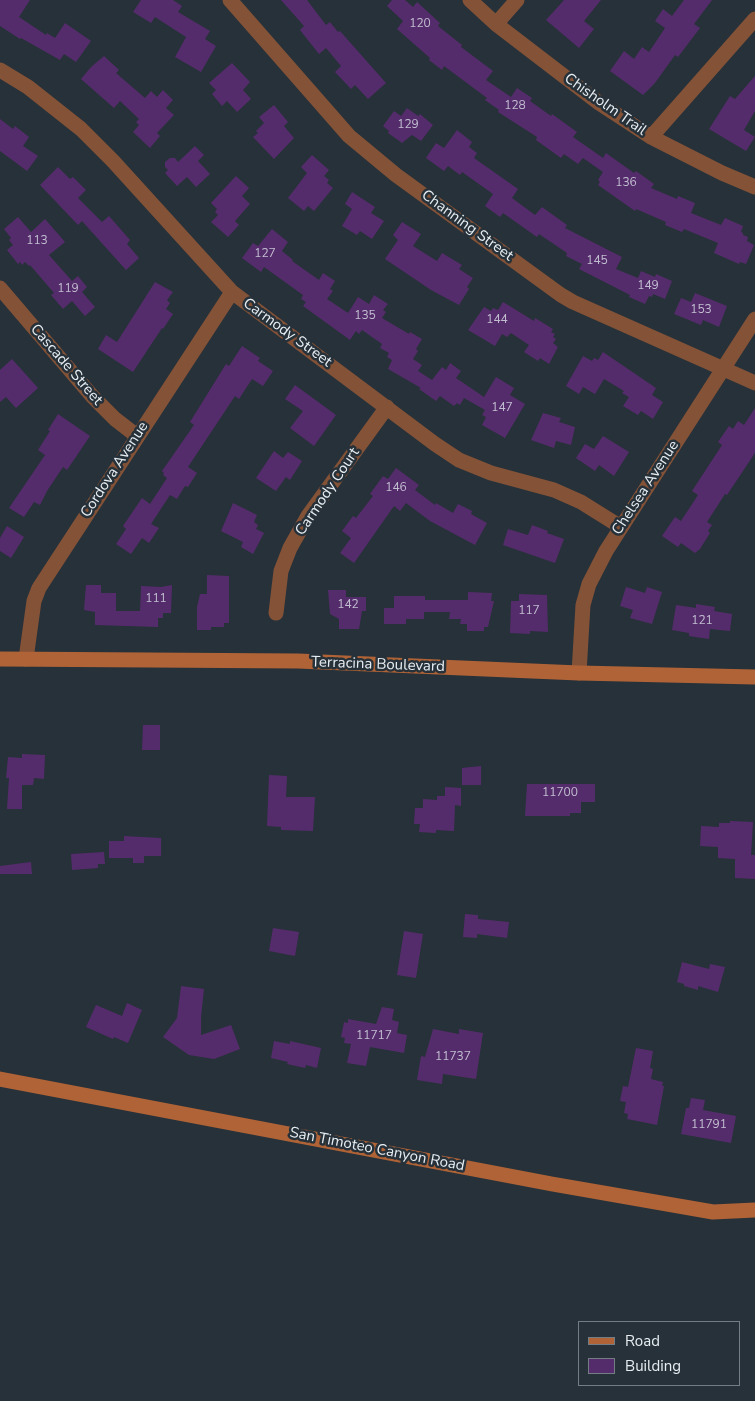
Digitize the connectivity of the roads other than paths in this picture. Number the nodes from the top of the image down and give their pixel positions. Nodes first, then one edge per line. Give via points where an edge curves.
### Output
1 (230, 0) edge
2 (470, 0) edge
3 (517, 0) edge
4 (755, 19) edge
5 (496, 24) junction
6 (0, 70) edge
7 (651, 137) junction
8 (755, 187) edge
9 (0, 289) edge
10 (232, 292) junction
11 (755, 319) edge
12 (723, 368) junction
13 (755, 383) edge
14 (387, 407) junction
15 (137, 436) junction
16 (622, 527) junction
17 (276, 613) dead end
18 (0, 659) edge
19 (26, 660) junction
20 (579, 673) junction
21 (755, 677) edge
22 (0, 1078) edge
23 (755, 1210) edge

1 - 12 street, Channing Street via 349,136 396,175 561,295
2 - 5 street, Chisholm Trail
3 - 5 street
4 - 7 street
5 - 7 street, Chisholm Trail via 598,103
6 - 10 street, Carmody Street via 28,87 81,129
7 - 8 street, Chisholm Trail
9 - 15 street, Cascade Street via 92,396
10 - 14 street, Carmody Street
10 - 15 street, Cordova Avenue
11 - 12 street, Chelsea Avenue
12 - 13 street, Channing Street
12 - 16 street, Chelsea Avenue
14 - 16 street, Carmody Street via 459,460 491,473 554,490
14 - 17 street, Carmody Court via 308,516 290,548 281,572
15 - 19 street, Cordova Avenue via 39,588 34,601
16 - 20 street, Chelsea Avenue via 589,584 583,605
18 - 19 main road, Terracina Boulevard
19 - 20 main road, Terracina Boulevard via 298,661
20 - 21 main road, Terracina Boulevard
22 - 23 main road, San Timoteo Canyon Road via 694,1209 712,1212

